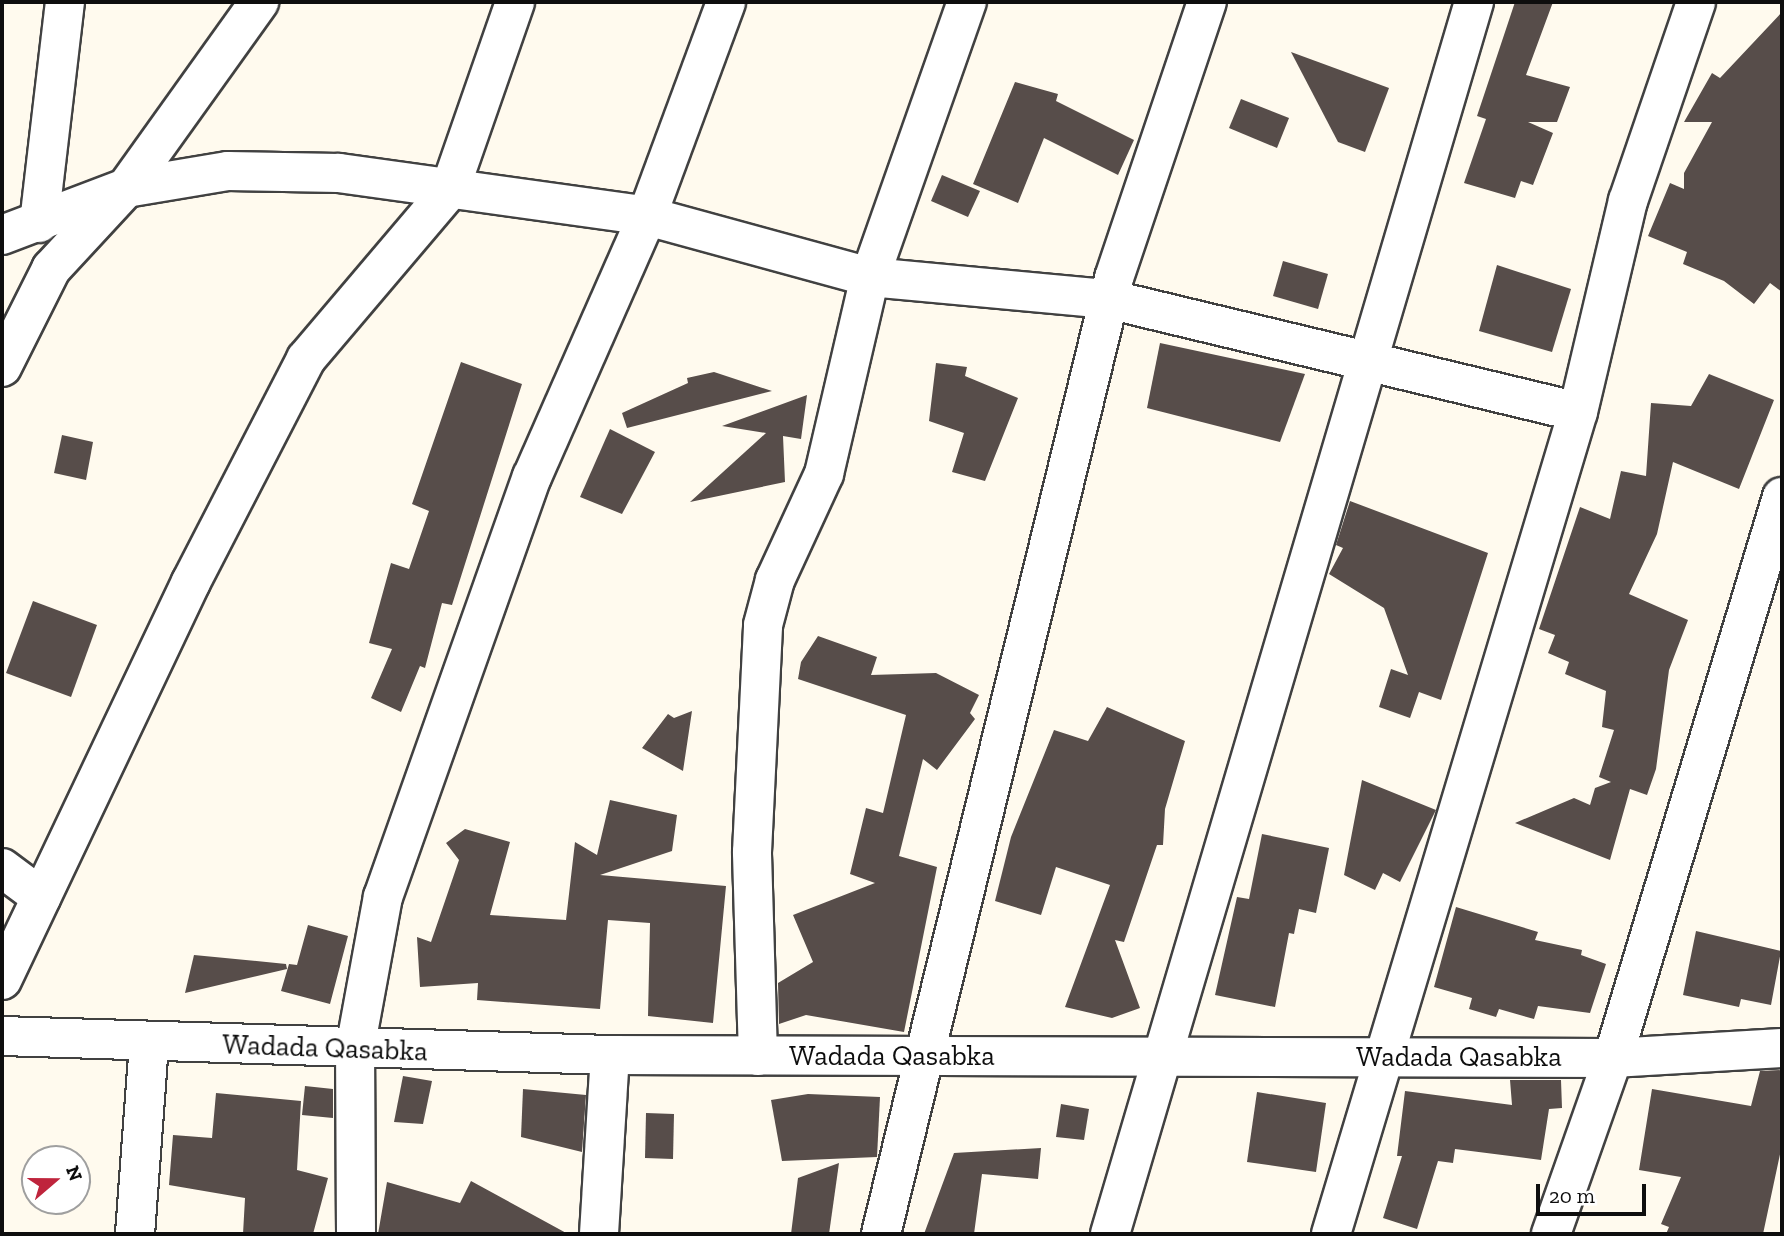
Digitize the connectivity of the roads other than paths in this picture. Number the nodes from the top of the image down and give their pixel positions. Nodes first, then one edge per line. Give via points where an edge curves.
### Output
1 (65, 2) edge
2 (259, 2) edge
3 (515, 2) edge
4 (726, 2) edge
5 (967, 2) edge
6 (1208, 2) edge
7 (1474, 2) edge
8 (1696, 2) edge
9 (126, 188) junction
10 (450, 189) junction
11 (647, 216) junction
12 (39, 223) junction
13 (2, 235) edge
14 (870, 277) junction
15 (1108, 299) junction
16 (1371, 357) junction
17 (2, 367) edge
18 (1578, 411) junction
19 (1782, 497) edge
20 (2, 868) edge
21 (41, 898) junction
22 (2, 980) edge
23 (2, 1036) edge
24 (149, 1042) junction
25 (1782, 1048) edge
26 (355, 1049) junction
27 (610, 1055) junction
28 (928, 1055) junction
29 (758, 1056) junction
30 (1167, 1056) junction
31 (1387, 1057) junction
32 (1613, 1058) junction
33 (135, 1234) edge
34 (356, 1234) edge
35 (599, 1234) edge
36 (881, 1234) edge
37 (1110, 1234) edge
38 (1331, 1234) edge
39 (1551, 1234) edge

1 - 12 street
2 - 9 street
3 - 10 street
4 - 11 street
5 - 14 street
6 - 15 street
7 - 16 street
8 - 18 street via 1628,201
9 - 10 street via 228,171 339,173
9 - 12 street
9 - 17 street via 51,269
10 - 11 street
10 - 21 street via 306,359
11 - 14 street
11 - 26 street via 532,477 383,897
12 - 13 street
14 - 15 street
14 - 29 street via 824,474 775,580 763,625 752,852
15 - 16 street
15 - 28 street
16 - 18 street
16 - 30 street
18 - 31 street
19 - 32 street
20 - 21 street
21 - 22 street
23 - 24 street, Wadada Qasabka
24 - 26 street, Wadada Qasabka
24 - 33 street
25 - 32 street, Wadada Qasabka
26 - 27 street, Wadada Qasabka
26 - 34 street
27 - 29 street, Wadada Qasabka
27 - 35 street
28 - 29 street, Wadada Qasabka
28 - 30 street, Wadada Qasabka
28 - 36 street
30 - 31 street, Wadada Qasabka
30 - 37 street
31 - 32 street, Wadada Qasabka
31 - 38 street
32 - 39 street

